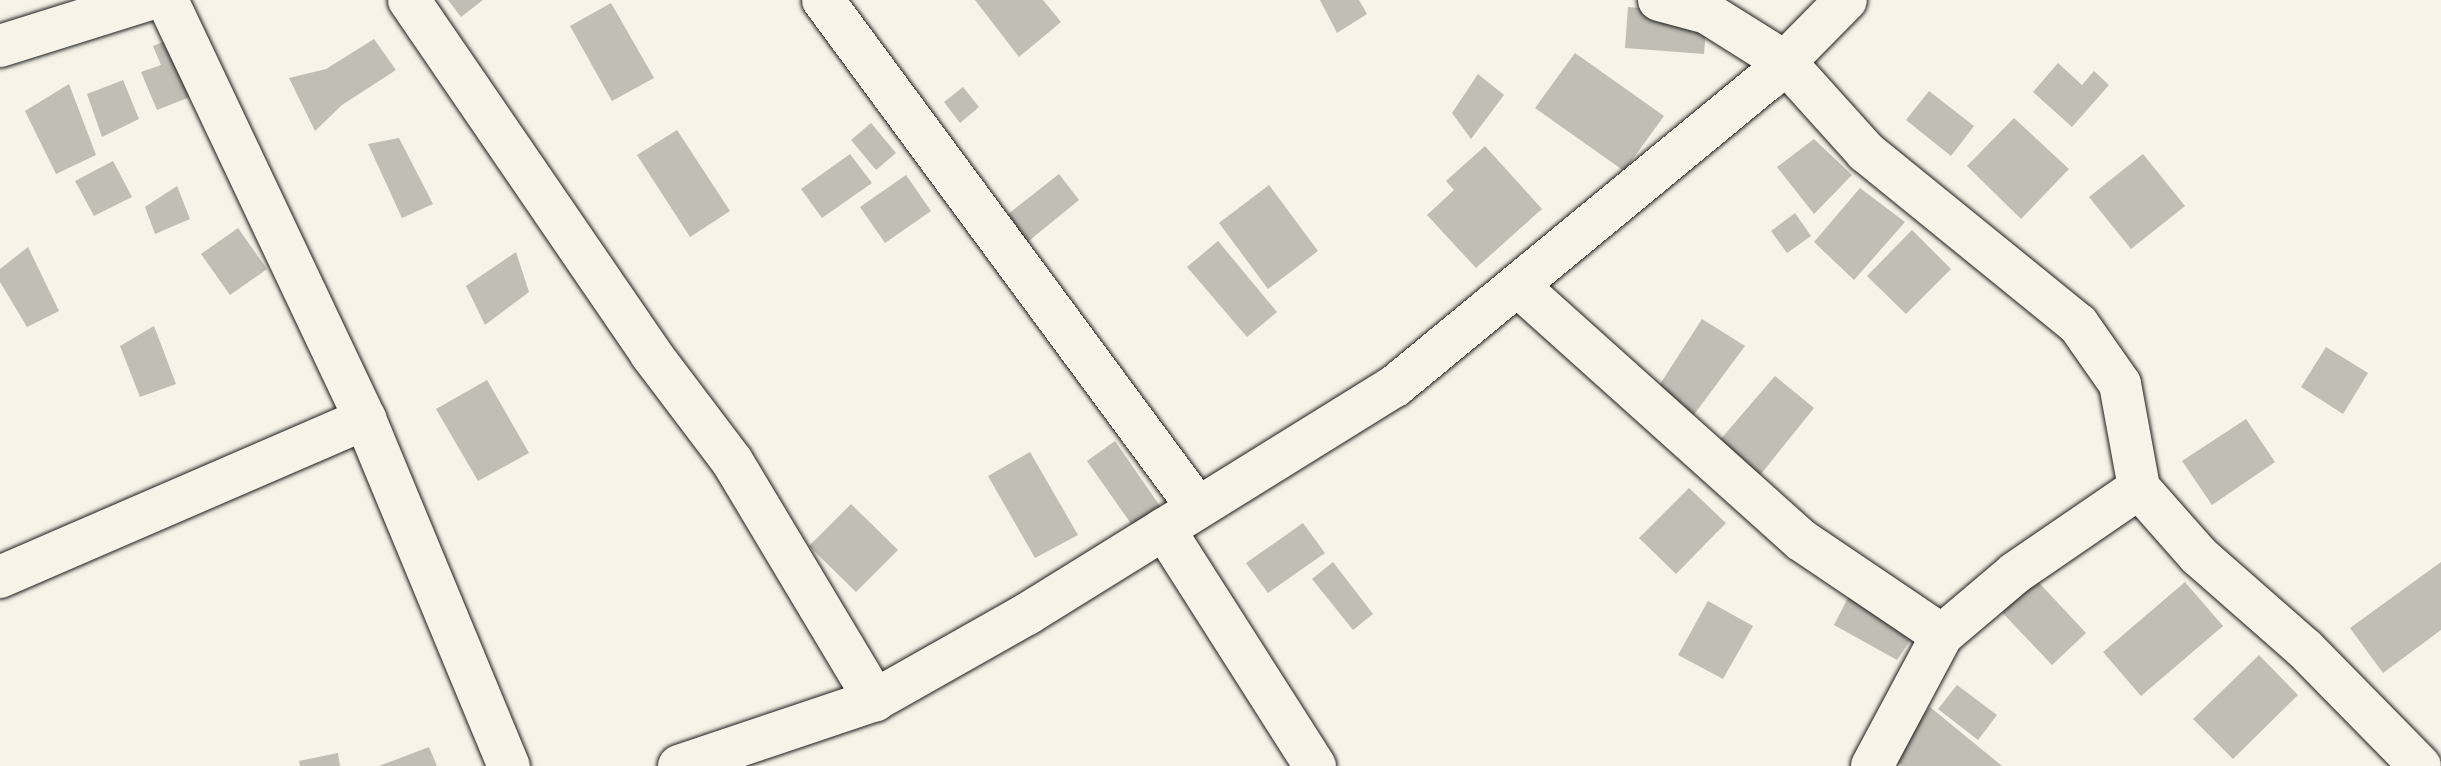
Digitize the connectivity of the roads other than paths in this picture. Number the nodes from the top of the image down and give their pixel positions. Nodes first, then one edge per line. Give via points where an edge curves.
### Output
1 (148, 0) edge
2 (168, 0) edge
3 (409, 0) edge
4 (823, 0) edge
5 (1659, 0) edge
6 (1846, 0) edge
7 (0, 46) edge
8 (1786, 62) junction
9 (1518, 286) junction
10 (364, 419) junction
11 (2139, 488) junction
12 (1181, 519) junction
13 (0, 577) edge
14 (1942, 635) junction
15 (875, 700) junction
16 (509, 766) edge
17 (679, 766) edge
18 (1314, 766) edge
19 (1872, 766) edge
20 (2420, 766) edge

1 - 7 street
2 - 10 street
3 - 15 street via 651,354 732,460
4 - 12 street
5 - 8 street via 1707,13
6 - 8 street
8 - 9 street
8 - 11 street via 1866,152 2078,324 2120,384
9 - 12 street via 1395,386
9 - 14 street via 1801,540
10 - 13 street
10 - 16 street
11 - 14 street via 2015,573
11 - 20 street via 2199,556 2305,649
12 - 15 street
12 - 18 street
14 - 19 street
15 - 17 street

